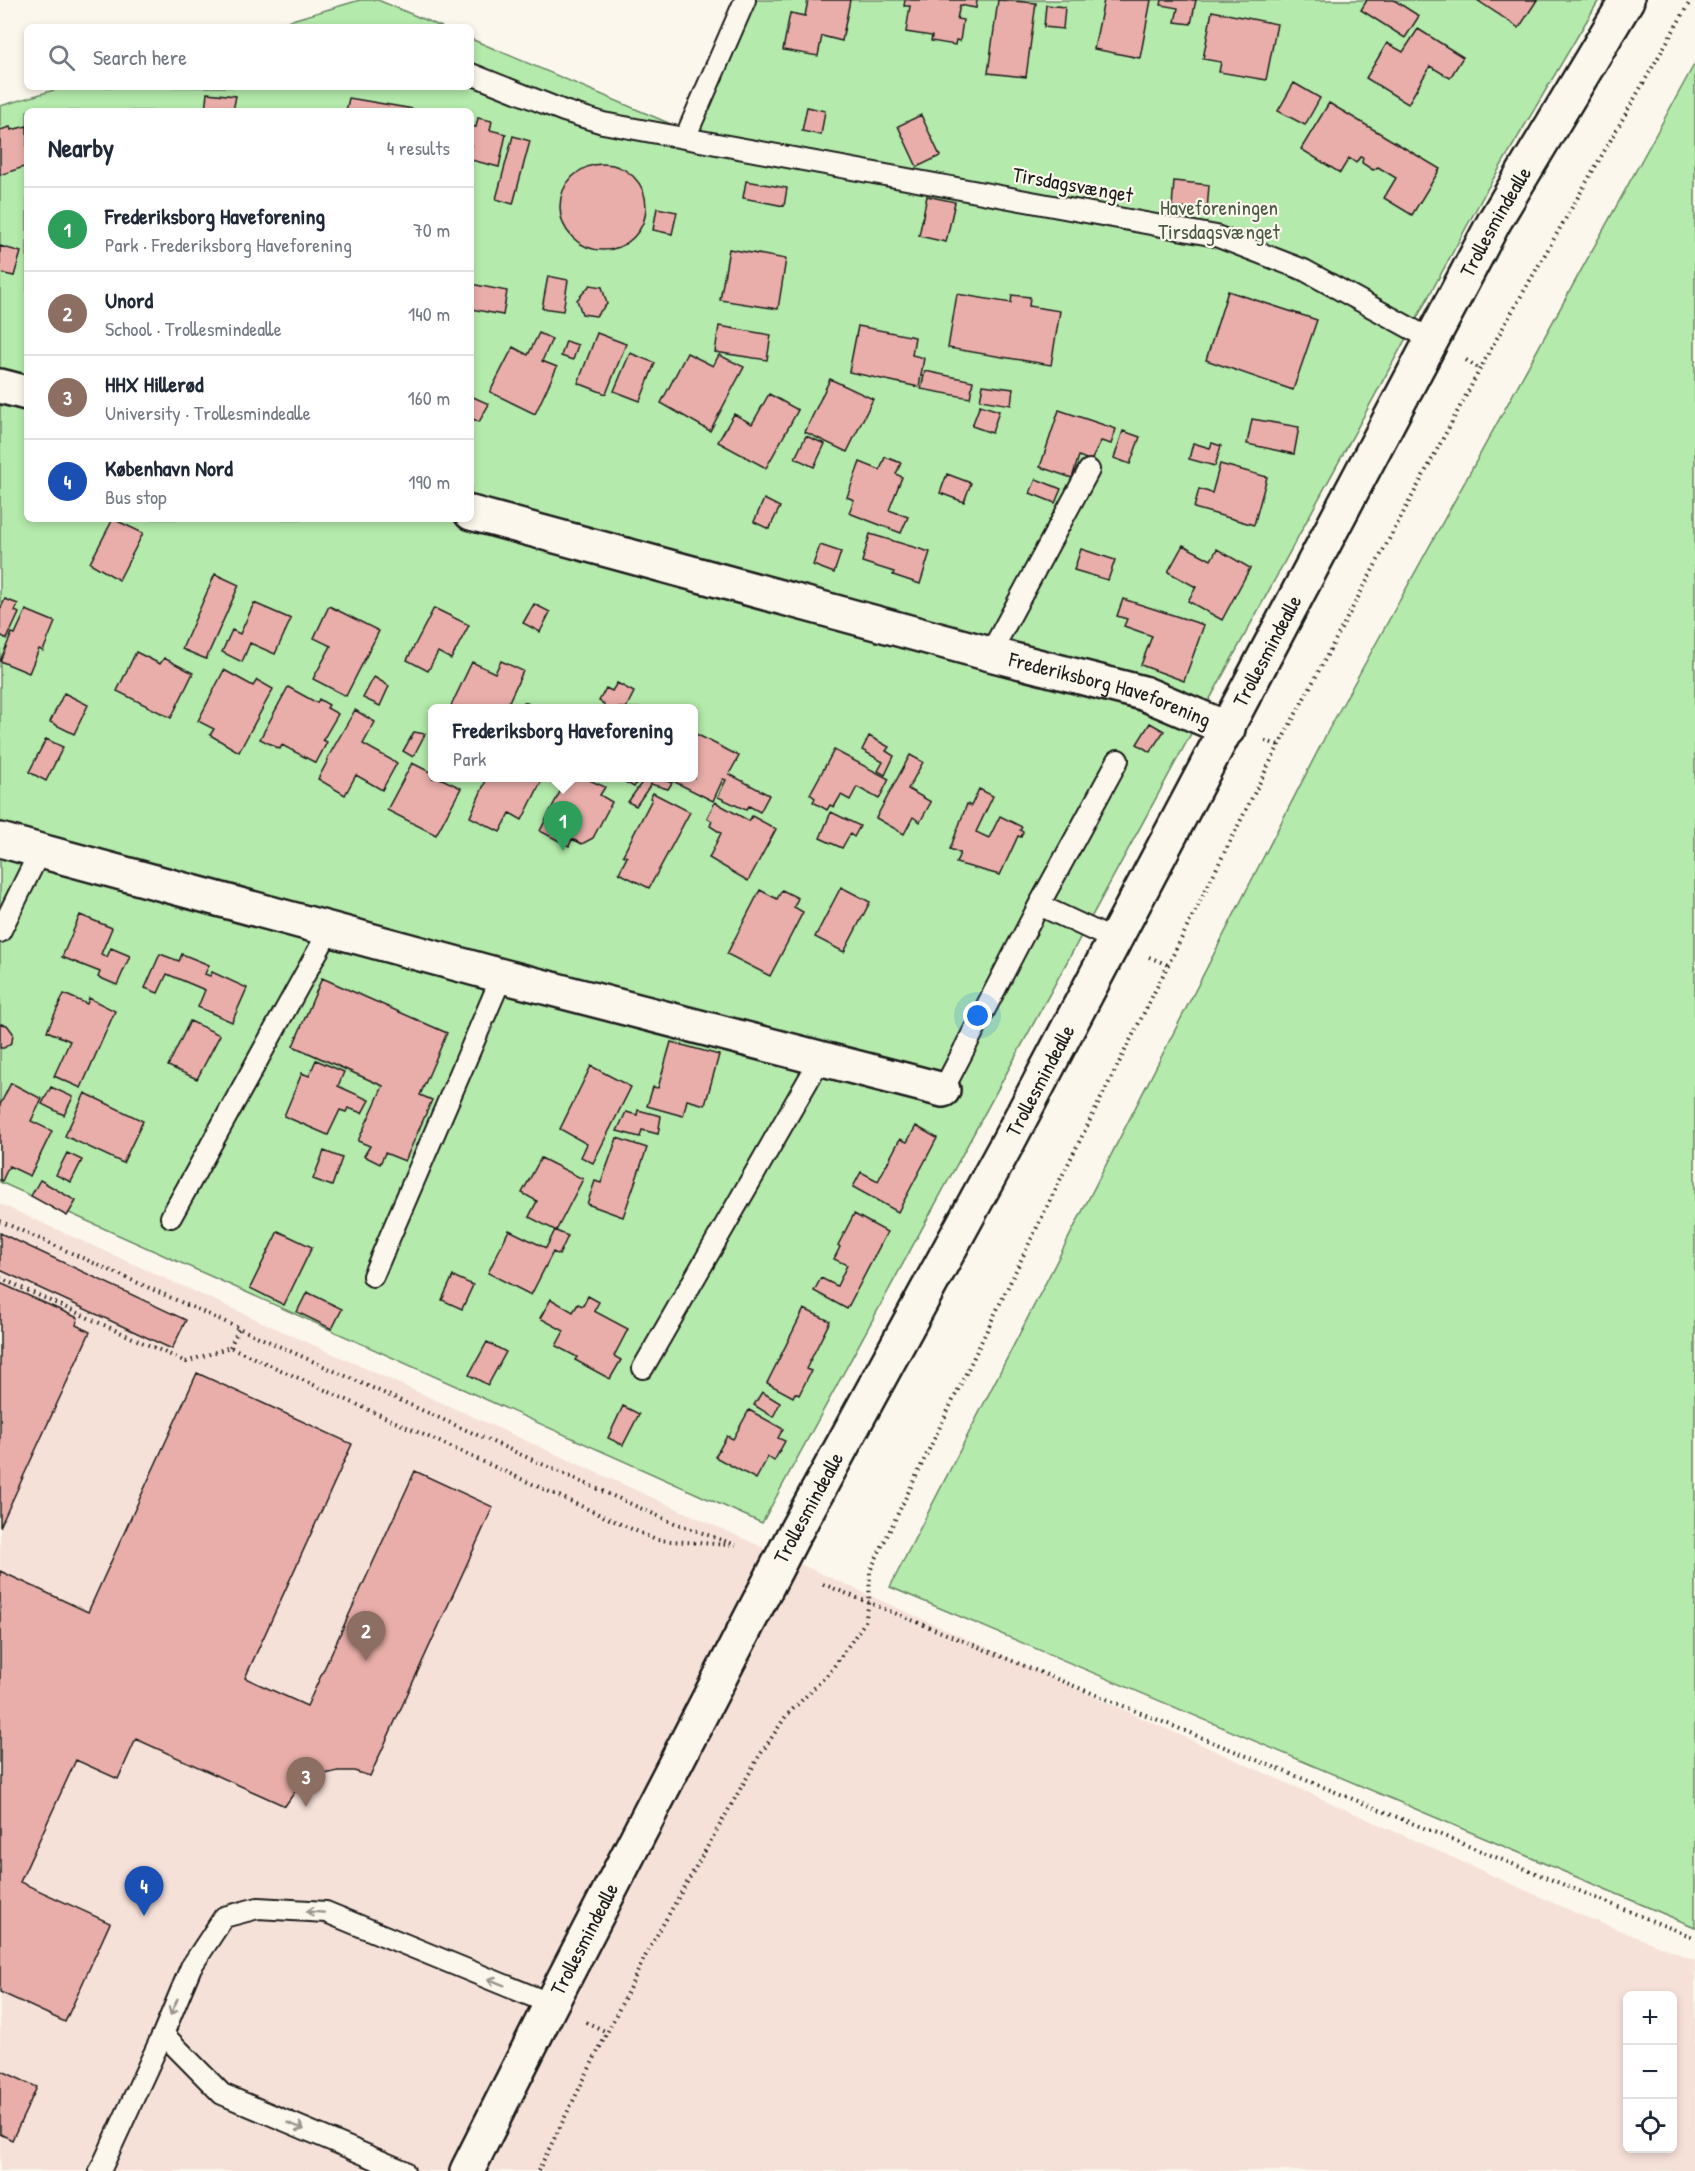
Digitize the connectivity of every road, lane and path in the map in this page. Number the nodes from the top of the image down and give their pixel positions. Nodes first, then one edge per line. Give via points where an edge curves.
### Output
1 (745, 0) edge
2 (1627, 0) edge
3 (1692, 0) edge
4 (474, 75) edge
5 (685, 138) junction
6 (1432, 340) junction
7 (0, 386) edge
8 (24, 392) edge
9 (1089, 470) dead end
10 (474, 514) edge
11 (990, 654) junction
12 (1228, 729) junction
13 (1118, 760) dead end
14 (0, 840) edge
15 (40, 851) junction
16 (1039, 904) junction
17 (330, 929) junction
18 (0, 932) edge
19 (1114, 940) junction
20 (502, 976) junction
21 (820, 1058) junction
22 (944, 1090) joint
23 (171, 1216) dead end
24 (0, 1221) edge
25 (374, 1276) dead end
26 (0, 1278) edge
27 (239, 1328) junction
28 (230, 1347) junction
29 (643, 1368) dead end
30 (823, 1584) dead end
31 (869, 1603) junction
32 (1695, 1938) edge
33 (550, 2004) junction
34 (163, 2034) junction
35 (100, 2171) edge
36 (404, 2171) edge
37 (467, 2171) edge
38 (538, 2171) edge

1 - 5 lane
2 - 6 street, Trollesmindealle via 1494,222
3 - 31 path via 1493,345 1269,764 1068,1163 875,1560 870,1571
4 - 5 lane, Tirsdagsvænget via 603,123
5 - 6 lane, Tirsdagsvænget via 1216,236 1304,270
6 - 12 street, Trollesmindealle
7 - 8 street
9 - 11 lane, Frederiksborg Haveforening
10 - 11 street, Frederiksborg Haveforening
11 - 12 street, Frederiksborg Haveforening via 1143,693
12 - 19 street, Trollesmindealle
13 - 16 lane
14 - 15 street
15 - 17 street
15 - 18 lane
16 - 19 lane
16 - 22 lane
17 - 20 street
17 - 23 lane
19 - 33 street, Trollesmindealle via 792,1538
20 - 21 street
20 - 25 lane
21 - 22 street
21 - 29 lane
24 - 27 path
26 - 28 path via 186,1362
27 - 28 path
27 - 28 path via 669,1521 736,1545 656,1540
30 - 31 path
31 - 32 path
31 - 38 path via 865,1622 830,1672 786,1716 758,1758 649,1949
33 -> 34 lane via 326,1912 258,1908 224,1917 191,1967
33 - 37 street, Trollesmindealle
34 - 35 lane
34 -> 36 lane via 222,2094

